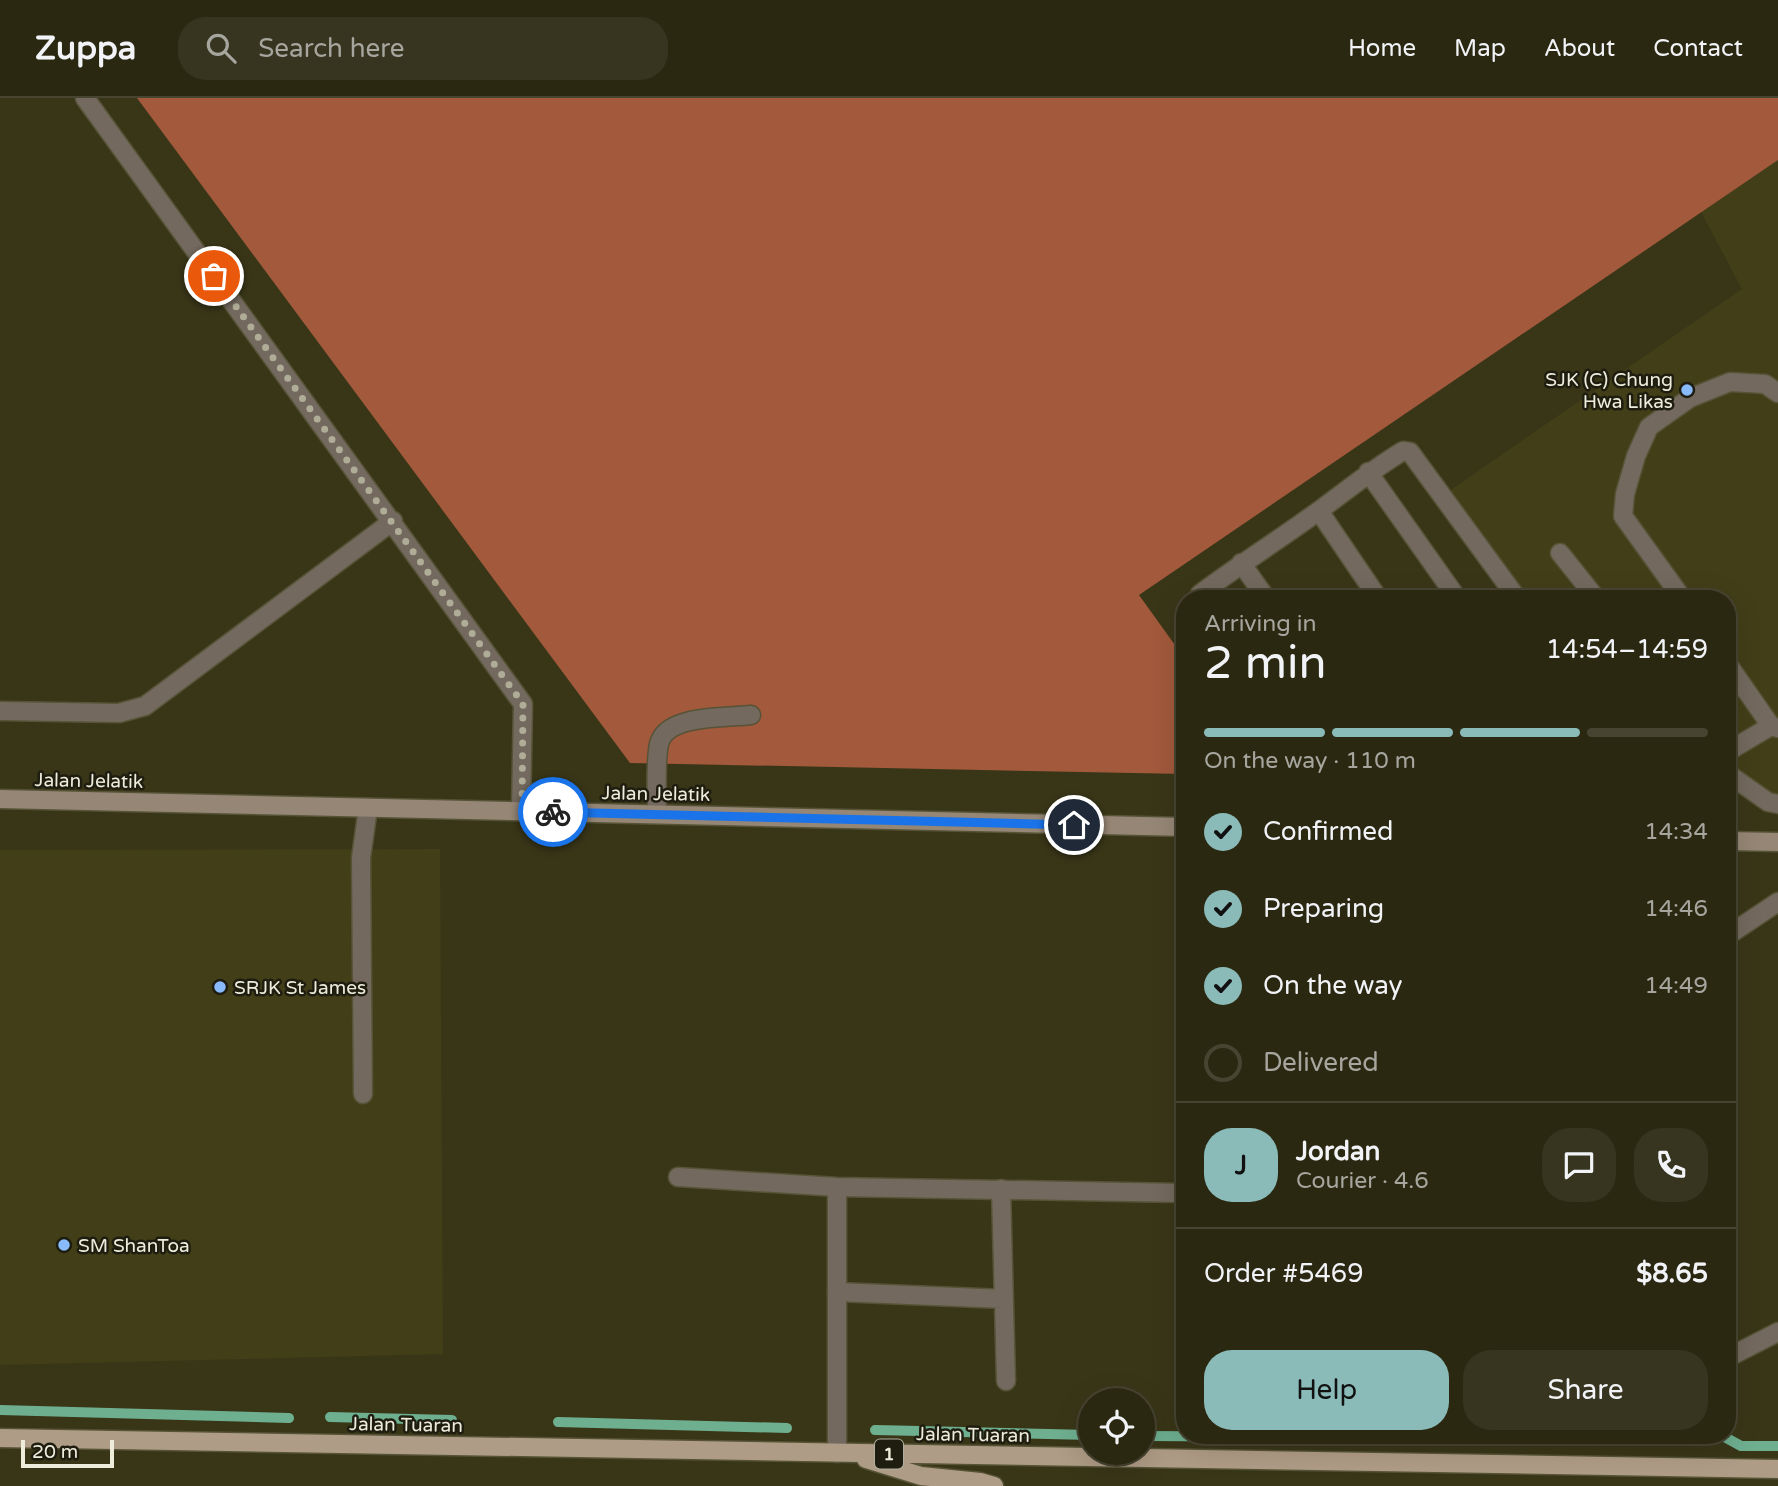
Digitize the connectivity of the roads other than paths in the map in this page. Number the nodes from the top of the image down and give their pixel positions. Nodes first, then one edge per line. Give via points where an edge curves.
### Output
1 (85, 98) edge
2 (1778, 393) edge
3 (1368, 472) junction
4 (1319, 511) junction
5 (393, 521) junction
6 (1560, 553) dead end
7 (1241, 563) junction
8 (1205, 590) edge
9 (1260, 590) edge
10 (1373, 590) edge
11 (1451, 590) edge
12 (1511, 590) edge
13 (1590, 590) edge
14 (1676, 590) edge
15 (1736, 675) edge
16 (0, 711) edge
17 (751, 715) dead end
18 (1775, 727) edge
19 (1736, 747) edge
20 (1736, 779) edge
21 (0, 799) edge
22 (1778, 804) edge
23 (368, 808) junction
24 (522, 811) junction
25 (657, 814) junction
26 (1176, 827) edge
27 (1736, 841) edge
28 (1778, 842) edge
29 (1778, 902) edge
30 (1736, 930) edge
31 (363, 1094) dead end
32 (678, 1177) dead end
33 (837, 1187) junction
34 (1002, 1189) junction
35 (1176, 1193) edge
36 (837, 1292) junction
37 (1004, 1299) junction
38 (1778, 1332) edge
39 (1736, 1353) edge
40 (1006, 1381) dead end
41 (0, 1438) edge
42 (842, 1453) junction
43 (1778, 1469) edge
44 (994, 1486) edge

1 - 5 street
2 - 14 street via 1765,384 1730,382 1690,398 1649,427 1636,456 1623,516
3 - 4 street
3 - 11 street
3 - 12 street via 1403,451 1410,452
4 - 7 street
4 - 10 street
5 - 16 street via 145,706 119,713
5 - 24 street via 523,704
6 - 13 street
7 - 8 street
7 - 9 street
15 - 18 street
17 - 25 street via 680,722 669,729 659,742
18 - 19 street
20 - 22 street
21 - 23 street, Jalan Jelatik
23 - 24 street, Jalan Jelatik
23 - 31 street via 360,858
24 - 25 street, Jalan Jelatik
25 - 26 street, Jalan Jelatik
27 - 28 street
29 - 30 street
32 - 33 street
33 - 34 street
33 - 36 street
34 - 35 street
34 - 37 street
36 - 37 street
36 - 42 street
37 - 40 street
38 - 39 street
41 - 42 main road, Jalan Tuaran / 1
42 - 43 main road, Jalan Tuaran / 1
42 - 44 main road via 921,1476

